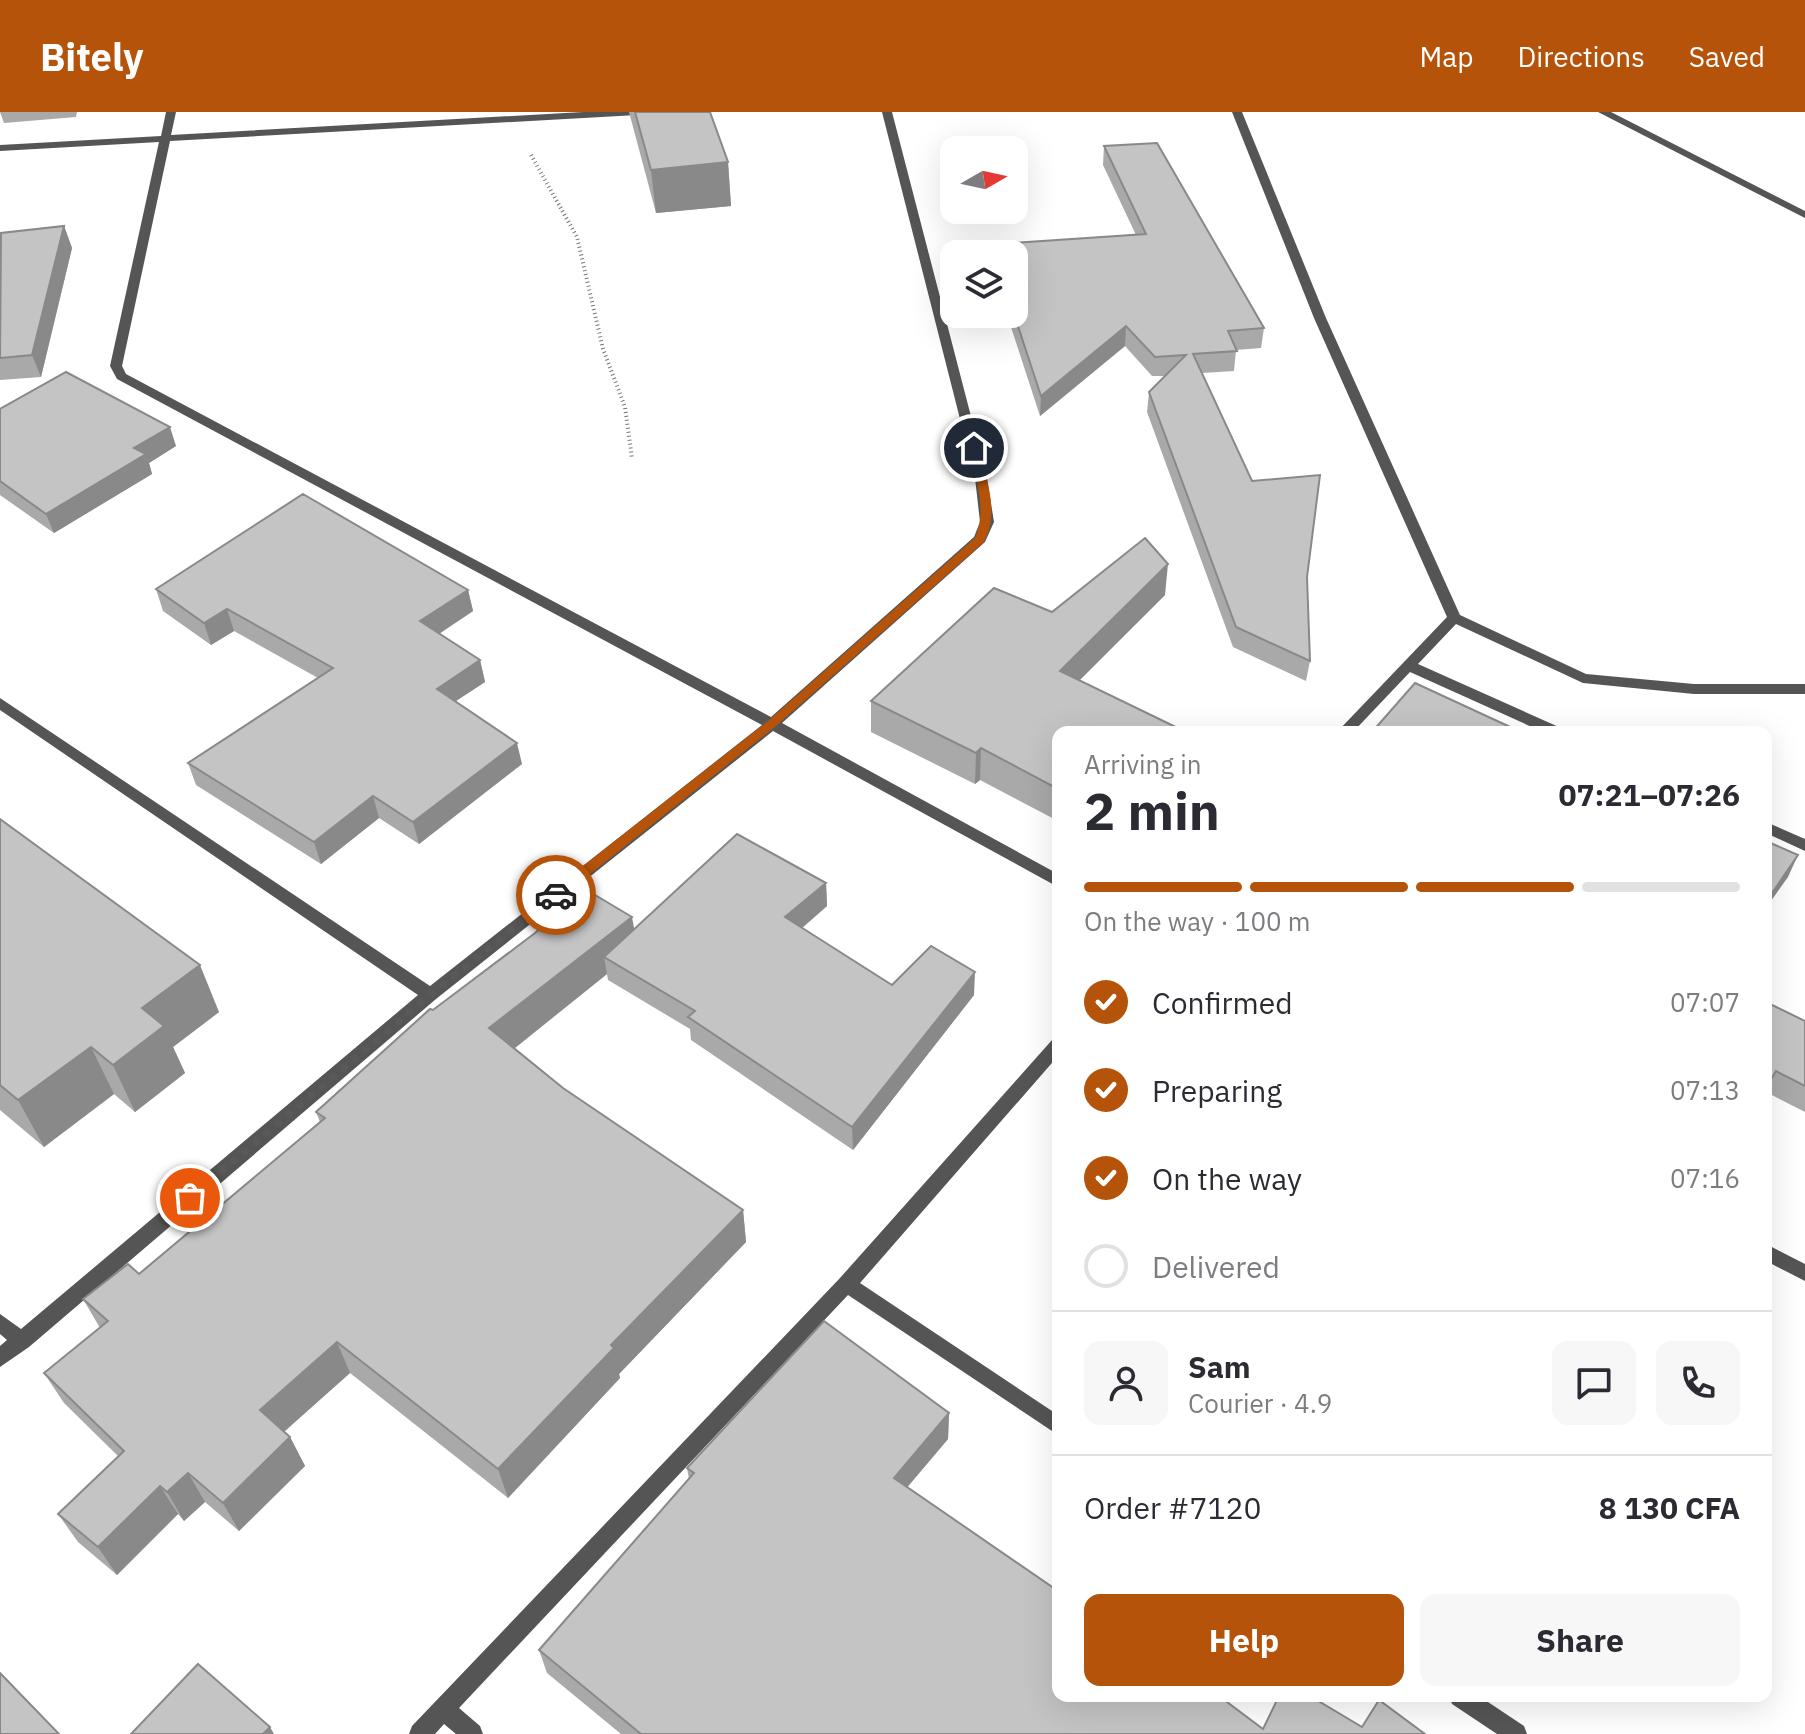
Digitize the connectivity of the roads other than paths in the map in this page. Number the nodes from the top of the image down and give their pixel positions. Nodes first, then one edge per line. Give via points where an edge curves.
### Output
1 (171, 112) edge
2 (637, 112) edge
3 (887, 112) edge
4 (1237, 112) edge
5 (1603, 112) edge
6 (165, 139) junction
7 (0, 148) edge
8 (1805, 215) edge
9 (1454, 618) junction
10 (1408, 665) junction
11 (1805, 689) edge
12 (0, 703) edge
13 (772, 724) junction
14 (1350, 726) edge
15 (1543, 726) edge
16 (1772, 830) edge
17 (1805, 845) edge
18 (1052, 878) edge
19 (430, 995) junction
20 (1052, 1052) edge
21 (1772, 1255) edge
22 (1805, 1273) edge
23 (847, 1284) junction
24 (0, 1322) edge
25 (22, 1341) junction
26 (0, 1358) edge
27 (1052, 1422) edge
28 (1469, 1702) edge
29 (444, 1709) junction
30 (420, 1734) edge
31 (472, 1734) edge
32 (1516, 1734) edge

1 - 6 street
2 - 6 street
3 - 13 street via 981,478 987,522 980,539
4 - 9 street via 1320,318
5 - 8 street
6 - 7 street
6 - 13 street via 116,366 121,376
9 - 10 street
9 - 11 street via 1583,678 1694,689
10 - 14 street
10 - 15 street
12 - 19 street
13 - 18 street
13 - 19 street
16 - 17 street
19 - 25 street
20 - 23 street
21 - 22 street
23 - 27 street
23 - 29 street
24 - 25 street
25 - 26 street
28 - 32 street
29 - 30 street
29 - 31 street

